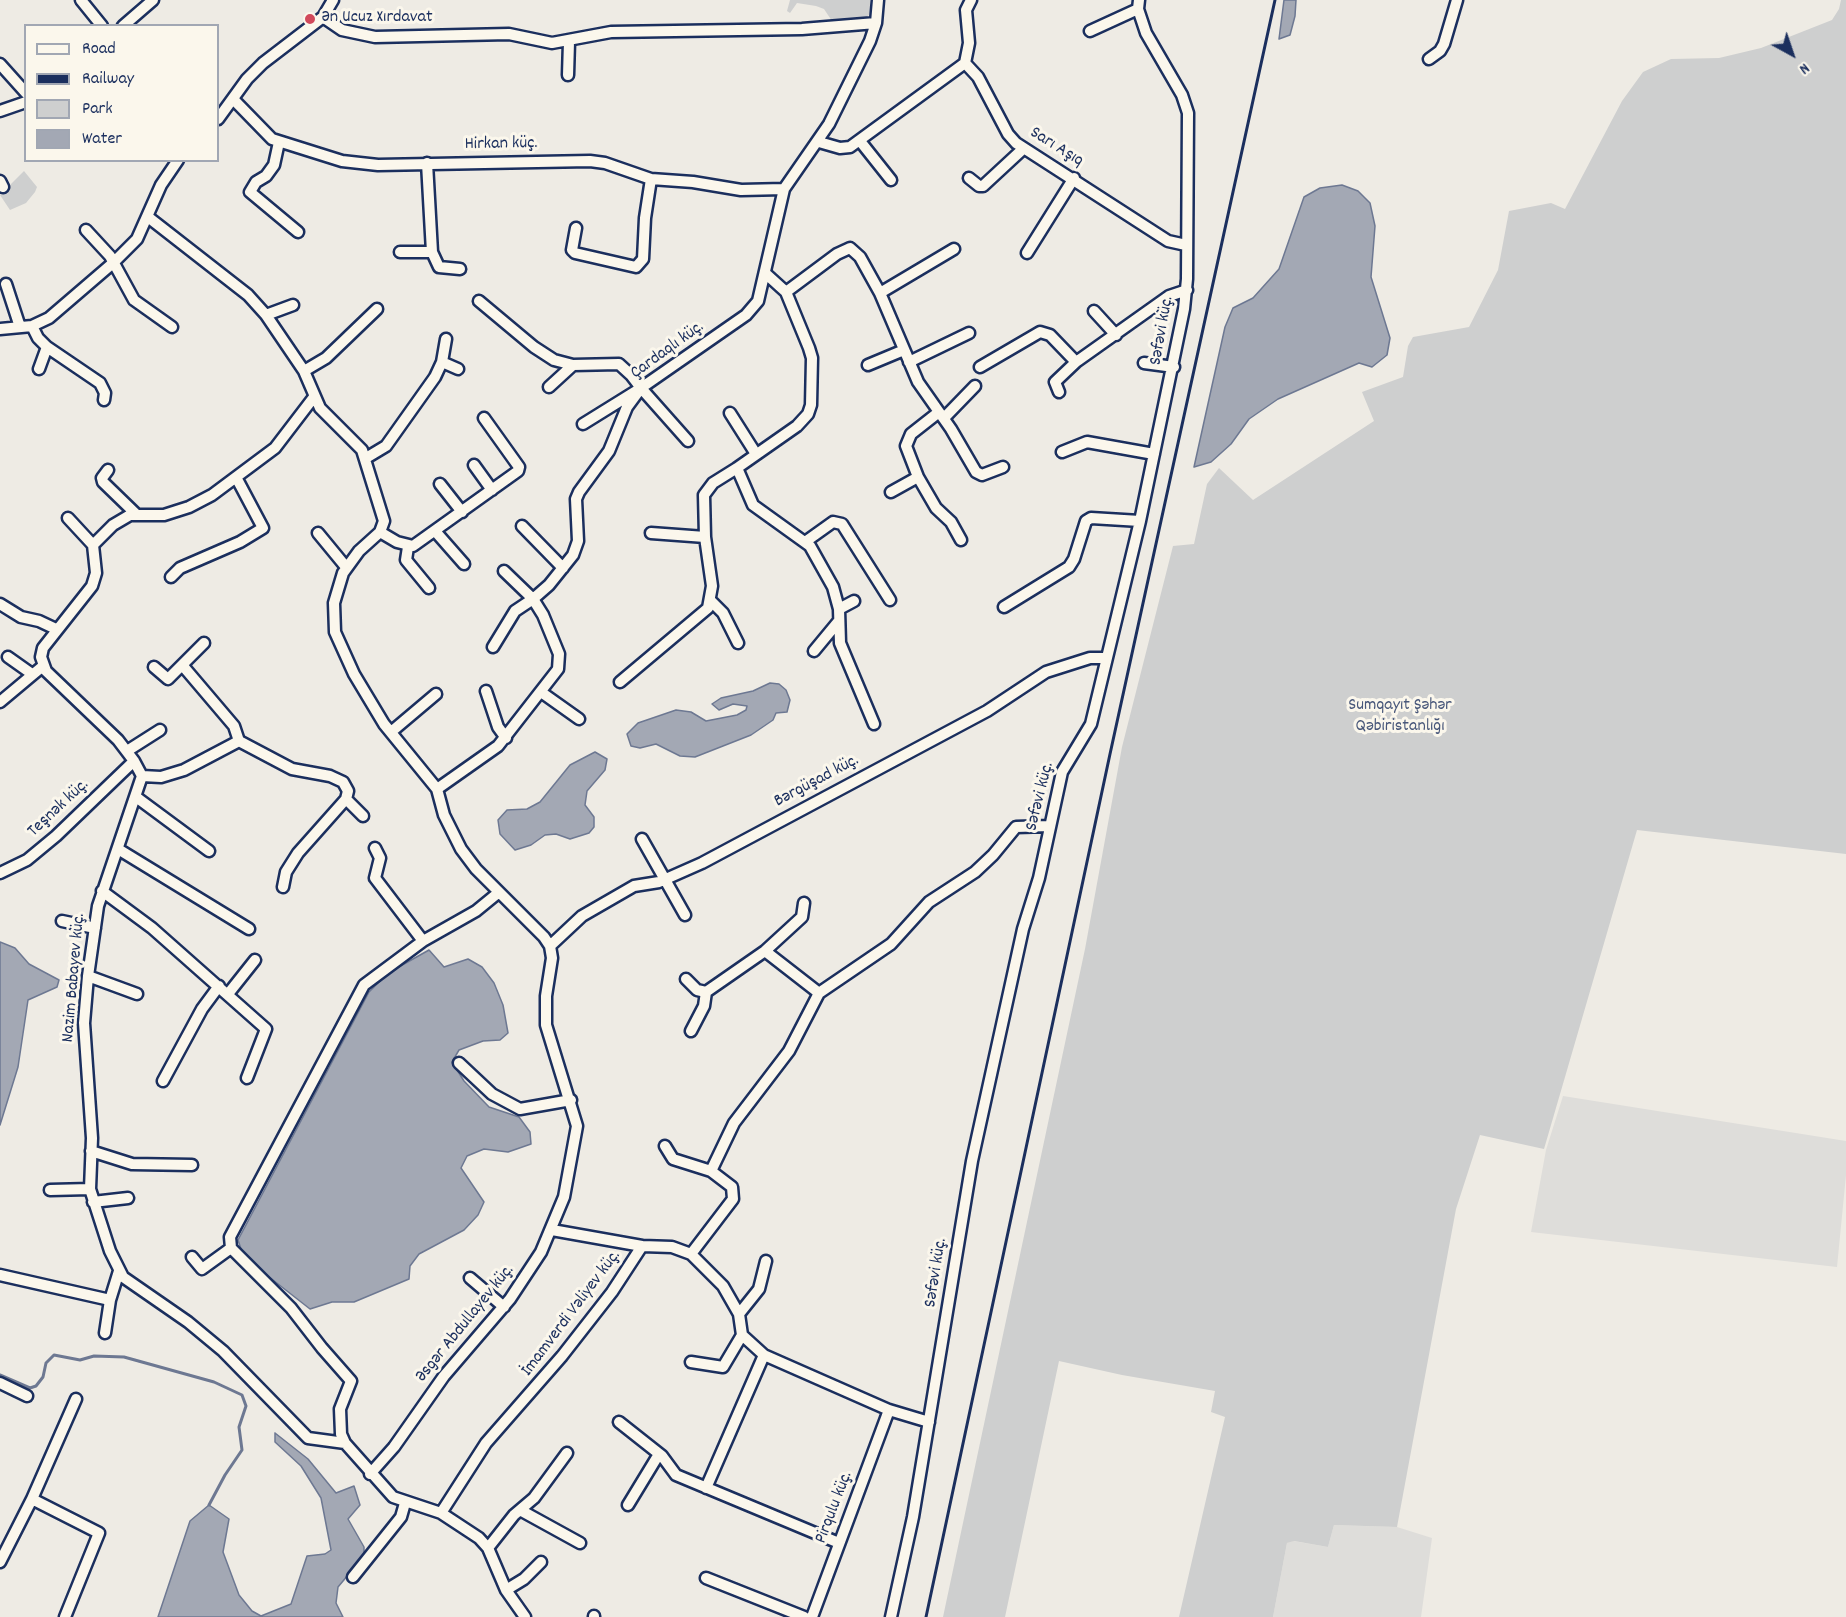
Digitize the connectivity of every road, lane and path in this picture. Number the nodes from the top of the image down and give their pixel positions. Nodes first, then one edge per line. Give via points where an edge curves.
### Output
1 (81, 0) edge
2 (153, 0) edge
3 (333, 0) edge
4 (878, 0) edge
5 (971, 0) edge
6 (1457, 0) edge
7 (1138, 4) edge
8 (323, 17) junction
9 (876, 23) junction
10 (100, 24) edge
11 (125, 24) edge
12 (1090, 31) dead end
13 (569, 42) junction
14 (1429, 59) dead end
15 (965, 63) junction
16 (0, 64) edge
17 (568, 75) dead end
18 (24, 91) edge
19 (234, 100) junction
20 (24, 103) edge
21 (0, 111) edge
22 (219, 118) edge
23 (860, 141) junction
24 (279, 142) junction
25 (819, 142) junction
26 (1024, 148) junction
27 (177, 162) edge
28 (427, 163) junction
29 (969, 178) dead end
30 (1074, 178) junction
31 (651, 179) junction
32 (891, 180) dead end
33 (784, 189) junction
34 (148, 217) junction
35 (576, 228) dead end
36 (86, 230) dead end
37 (298, 232) dead end
38 (1186, 245) junction
39 (954, 249) dead end
40 (400, 252) dead end
41 (432, 252) junction
42 (1027, 253) dead end
43 (113, 263) junction
44 (460, 269) dead end
45 (765, 273) junction
46 (6, 284) dead end
47 (1187, 291) junction
48 (786, 292) junction
49 (880, 293) junction
50 (479, 301) dead end
51 (293, 305) dead end
52 (377, 309) dead end
53 (1094, 311) dead end
54 (266, 315) junction
55 (26, 326) junction
56 (172, 327) dead end
57 (0, 330) edge
58 (969, 333) dead end
59 (1116, 335) junction
60 (446, 339) dead end
61 (47, 346) junction
62 (904, 350) junction
63 (442, 362) junction
64 (909, 362) junction
65 (1076, 362) junction
66 (1144, 363) dead end
67 (573, 365) junction
68 (868, 365) dead end
69 (980, 367) dead end
70 (1174, 367) junction
71 (39, 369) dead end
72 (458, 369) dead end
73 (304, 371) junction
74 (975, 386) dead end
75 (549, 387) dead end
76 (641, 388) junction
77 (1059, 392) dead end
78 (314, 398) junction
79 (104, 400) dead end
80 (730, 413) dead end
81 (942, 415) junction
82 (484, 418) dead end
83 (583, 424) dead end
84 (688, 441) dead end
85 (1062, 452) dead end
86 (756, 454) junction
87 (1154, 454) junction
88 (366, 458) junction
89 (474, 465) dead end
90 (1003, 467) dead end
91 (737, 468) junction
92 (108, 470) dead end
93 (918, 477) junction
94 (237, 479) junction
95 (440, 484) dead end
96 (492, 490) junction
97 (891, 492) dead end
98 (462, 512) junction
99 (136, 514) junction
100 (68, 518) dead end
101 (1140, 521) junction
102 (522, 526) dead end
103 (435, 531) junction
104 (318, 532) dead end
105 (380, 532) junction
106 (651, 533) dead end
107 (705, 537) junction
108 (961, 540) dead end
109 (805, 542) junction
110 (93, 545) junction
111 (408, 546) junction
112 (464, 564) dead end
113 (346, 567) junction
114 (563, 568) junction
115 (504, 571) dead end
116 (171, 577) dead end
117 (429, 588) dead end
118 (533, 599) junction
119 (890, 600) dead end
120 (711, 601) junction
121 (854, 601) dead end
122 (0, 604) edge
123 (1004, 607) dead end
124 (839, 609) junction
125 (838, 622) junction
126 (56, 629) junction
127 (204, 643) dead end
128 (738, 643) dead end
129 (493, 647) dead end
130 (814, 651) dead end
131 (8, 657) dead end
132 (1106, 657) junction
133 (42, 666) junction
134 (183, 666) junction
135 (154, 667) dead end
136 (32, 674) junction
137 (620, 682) dead end
138 (486, 691) dead end
139 (541, 692) junction
140 (436, 694) dead end
141 (0, 702) edge
142 (579, 719) dead end
143 (874, 723) dead end
144 (160, 730) dead end
145 (391, 732) junction
146 (506, 738) junction
147 (239, 741) junction
148 (127, 751) junction
149 (134, 761) junction
150 (142, 776) junction
151 (437, 789) junction
152 (136, 797) junction
153 (346, 799) junction
154 (363, 816) dead end
155 (1050, 826) junction
156 (642, 839) dead end
157 (375, 848) dead end
158 (118, 849) junction
159 (209, 851) dead end
160 (0, 873) edge
161 (665, 879) junction
162 (283, 887) dead end
163 (102, 891) junction
164 (498, 893) junction
165 (804, 903) dead end
166 (686, 915) dead end
167 (62, 921) dead end
168 (95, 928) junction
169 (249, 929) dead end
170 (423, 941) junction
171 (550, 946) junction
172 (765, 951) junction
173 (255, 960) dead end
174 (88, 976) junction
175 (686, 979) dead end
176 (219, 986) junction
177 (706, 992) junction
178 (819, 993) junction
179 (137, 994) dead end
180 (228, 994) junction
181 (691, 1031) dead end
182 (459, 1063) dead end
183 (247, 1078) dead end
184 (163, 1081) dead end
185 (571, 1100) junction
186 (665, 1146) dead end
187 (91, 1151) junction
188 (192, 1165) dead end
189 (711, 1171) junction
190 (90, 1189) junction
191 (50, 1190) dead end
192 (128, 1198) dead end
193 (93, 1202) junction
194 (552, 1230) junction
195 (642, 1246) junction
196 (231, 1248) junction
197 (692, 1254) junction
198 (192, 1257) dead end
199 (766, 1261) dead end
200 (119, 1272) junction
201 (0, 1275) edge
202 (470, 1278) dead end
203 (110, 1300) junction
204 (504, 1307) junction
205 (739, 1314) junction
206 (105, 1334) dead end
207 (742, 1335) junction
208 (764, 1354) junction
209 (691, 1362) dead end
210 (0, 1383) edge
211 (27, 1396) dead end
212 (76, 1399) dead end
213 (890, 1410) junction
214 (619, 1422) dead end
215 (929, 1422) junction
216 (345, 1443) junction
217 (567, 1453) dead end
218 (659, 1454) junction
219 (370, 1474) junction
220 (706, 1488) junction
221 (32, 1498) junction
222 (405, 1503) junction
223 (627, 1505) dead end
224 (520, 1510) junction
225 (441, 1513) junction
226 (580, 1543) dead end
227 (839, 1543) junction
228 (488, 1548) junction
229 (0, 1562) edge
230 (541, 1562) dead end
231 (353, 1577) dead end
232 (706, 1578) dead end
233 (506, 1590) junction
234 (65, 1617) edge
235 (525, 1617) edge
236 (804, 1617) edge
237 (812, 1617) edge
238 (891, 1617) edge

1 - 10 street
2 - 11 street
3 - 8 street
4 - 9 street, Çardaqlı küç.
5 - 15 street via 966,10 969,43
6 - 14 street via 1444,44
7 - 12 street
7 - 38 street, Səfəvi küç. via 1146,33 1182,95 1188,113
8 - 13 street via 337,28 375,37 485,33
8 - 19 street via 263,63
9 - 13 street via 802,29 611,32
9 - 25 street, Çardaqlı küç.
13 - 17 street
15 - 23 street
15 - 26 street, Sarı Aşıq via 978,78 1003,128
16 - 18 street
19 - 22 street
19 - 24 street, Hirkan küç.
20 - 21 street
23 - 25 street via 840,148
23 - 32 street
24 - 28 street, Hirkan küç. via 359,163
24 - 37 street via 274,165 250,192
25 - 33 street, Çardaqlı küç.
26 - 29 street via 984,186
26 - 30 street, Sarı Aşıq
27 - 34 street via 161,185
28 - 31 street, Hirkan küç. via 590,161
28 - 41 street
30 - 38 street, Sarı Aşıq via 1168,241
30 - 42 street
31 - 33 street, Hirkan küç. via 741,190
31 - 35 street via 643,259 636,267 575,253 572,250
33 - 45 street, Çardaqlı küç.
34 - 43 street via 137,239
34 - 54 street via 220,270
36 - 43 street
38 - 47 street, Səfəvi küç.
39 - 49 street
40 - 41 street
41 - 44 street via 439,267
43 - 55 street via 49,318
43 - 56 street via 134,300
45 - 48 street
45 - 76 street, Çardaqlı küç. via 753,309
46 - 55 street
47 - 59 street via 1169,296
47 - 70 street, Səfəvi küç.
48 - 49 street via 850,248 860,257
48 - 86 street via 812,358 811,405 797,426
49 - 62 street
50 - 67 street via 554,360
51 - 54 street
52 - 73 street via 326,358
53 - 59 street
54 - 73 street
55 - 57 street
55 - 61 street
58 - 64 street
59 - 65 street
60 - 63 street
61 - 71 street
61 - 79 street via 100,383
62 - 64 street
62 - 68 street
63 - 72 street
63 - 88 street via 401,427 381,451
64 - 81 street
65 - 69 street via 1050,336 1040,332
65 - 77 street via 1055,382
66 - 70 street
67 - 75 street
67 - 76 street via 620,364
70 - 87 street, Səfəvi küç.
73 - 78 street
74 - 81 street
76 - 83 street
76 - 84 street
76 - 114 street, Çardaqlı küç. via 627,407 609,451 579,492 578,541
78 - 88 street
78 - 94 street via 275,448
80 - 86 street
81 - 90 street via 976,472 982,475
81 - 93 street via 907,440
82 - 96 street via 519,467
85 - 87 street via 1088,442
86 - 91 street
87 - 101 street, Səfəvi küç.
88 - 105 street via 383,513
89 - 96 street
91 - 107 street via 704,495
91 - 109 street via 753,505
92 - 99 street via 103,482
93 - 97 street
93 - 108 street
94 - 99 street via 189,507 164,514
94 - 116 street via 263,528 180,568
95 - 98 street
96 - 98 street
98 - 103 street
99 - 110 street via 113,525
100 - 110 street
101 - 123 street via 1086,521 1069,567
101 - 132 street, Səfəvi küç.
102 - 114 street
103 - 111 street
103 - 112 street
104 - 113 street
105 - 111 street
105 - 113 street
106 - 107 street
107 - 120 street
109 - 119 street via 833,522 842,524
109 - 124 street via 833,588
110 - 126 street via 96,573 92,585
111 - 117 street via 406,560
113 - 145 street via 334,603 335,632 354,674
114 - 118 street, Çardaqlı küç.
115 - 118 street
118 - 129 street, Çardaqlı küç. via 515,611
118 - 139 street via 561,663
120 - 128 street via 723,613
120 - 137 street via 700,615
121 - 124 street
122 - 126 street via 21,617
124 - 125 street
125 - 130 street
125 - 143 street via 840,643
126 - 133 street via 43,648
127 - 134 street
131 - 136 street
132 - 155 street, Səfəvi küç. via 1091,724 1065,763
132 - 161 street, Bərgüşad küç. via 1046,672 987,711
133 - 136 street
133 - 148 street
134 - 135 street via 168,679
134 - 147 street via 234,726
136 - 141 street
138 - 146 street via 498,727
139 - 142 street
139 - 146 street
140 - 145 street
144 - 148 street
145 - 151 street
146 - 151 street
147 - 150 street via 184,770 161,777
147 - 153 street via 292,769 338,778 347,786
148 - 149 street
149 - 150 street
149 - 160 street, Teşnək küç. via 56,836 27,860
150 - 152 street, Nazim Babayev küç.
151 - 164 street via 444,815 461,849
152 - 158 street, Nazim Babayev küç.
152 - 159 street
153 - 154 street
153 - 162 street via 298,853 286,872
155 - 178 street via 1016,827 975,872 929,902 891,944
155 - 215 street, Səfəvi küç. via 972,1161
156 - 161 street
157 - 170 street via 381,858 375,878
158 - 163 street, Nazim Babayev küç.
158 - 169 street
161 - 166 street
161 - 171 street, Bərgüşad küç. via 634,886 582,916
163 - 168 street, Nazim Babayev küç.
163 - 176 street via 153,928
164 - 170 street via 476,911
164 - 171 street
165 - 172 street via 801,917
167 - 168 street
168 - 174 street, Nazim Babayev küç.
170 - 196 street via 375,975 357,996 230,1237
171 - 185 street, Əsgər Abdullayev küç. via 546,1025
172 - 177 street
172 - 178 street
173 - 180 street
174 - 179 street
174 - 187 street, Nazim Babayev küç. via 84,1048
175 - 177 street via 697,990
176 - 180 street
176 - 184 street
177 - 181 street via 704,1006
178 - 189 street via 789,1051 739,1115
180 - 183 street via 266,1029
182 - 185 street via 492,1094 520,1109
185 - 194 street, Əsgər Abdullayev küç. via 578,1135
186 - 189 street via 673,1159
187 - 188 street via 132,1164
187 - 190 street, Nazim Babayev küç.
189 - 197 street via 732,1187 733,1199
190 - 191 street
190 - 193 street, Nazim Babayev küç.
192 - 193 street
193 - 200 street, Nazim Babayev küç.
194 - 195 street
194 - 204 street, Əsgər Abdullayev küç.
195 - 197 street, İmamverdi Vəliyev küç. via 672,1247
195 - 225 street, İmamverdi Vəliyev küç. via 562,1356 486,1443
196 - 198 street via 202,1269
196 - 216 street via 291,1308 351,1380 340,1409
197 - 205 street via 723,1286
199 - 205 street via 759,1289
200 - 203 street
200 - 216 street via 223,1351 308,1438
201 - 203 street
202 - 204 street
203 - 206 street
204 - 219 street, Əsgər Abdullayev küç. via 444,1376 394,1448
205 - 207 street
207 - 208 street
207 - 209 street via 723,1367
208 - 213 street
208 - 220 street
210 - 211 street
212 - 221 street
213 - 215 street
213 - 227 street, Pirqulu küç.
214 - 218 street
215 - 238 street, Səfəvi küç.
216 - 219 street
217 - 224 street via 534,1498
218 - 220 street via 676,1475
218 - 223 street
219 - 222 street via 393,1497
220 - 227 street
221 - 229 street
221 - 234 street via 99,1533
222 - 225 street
222 - 231 street via 401,1517
224 - 226 street
224 - 228 street
225 - 228 street
227 - 237 street, Pirqulu küç.
228 - 233 street
230 - 233 street
232 - 236 street
233 - 235 street

